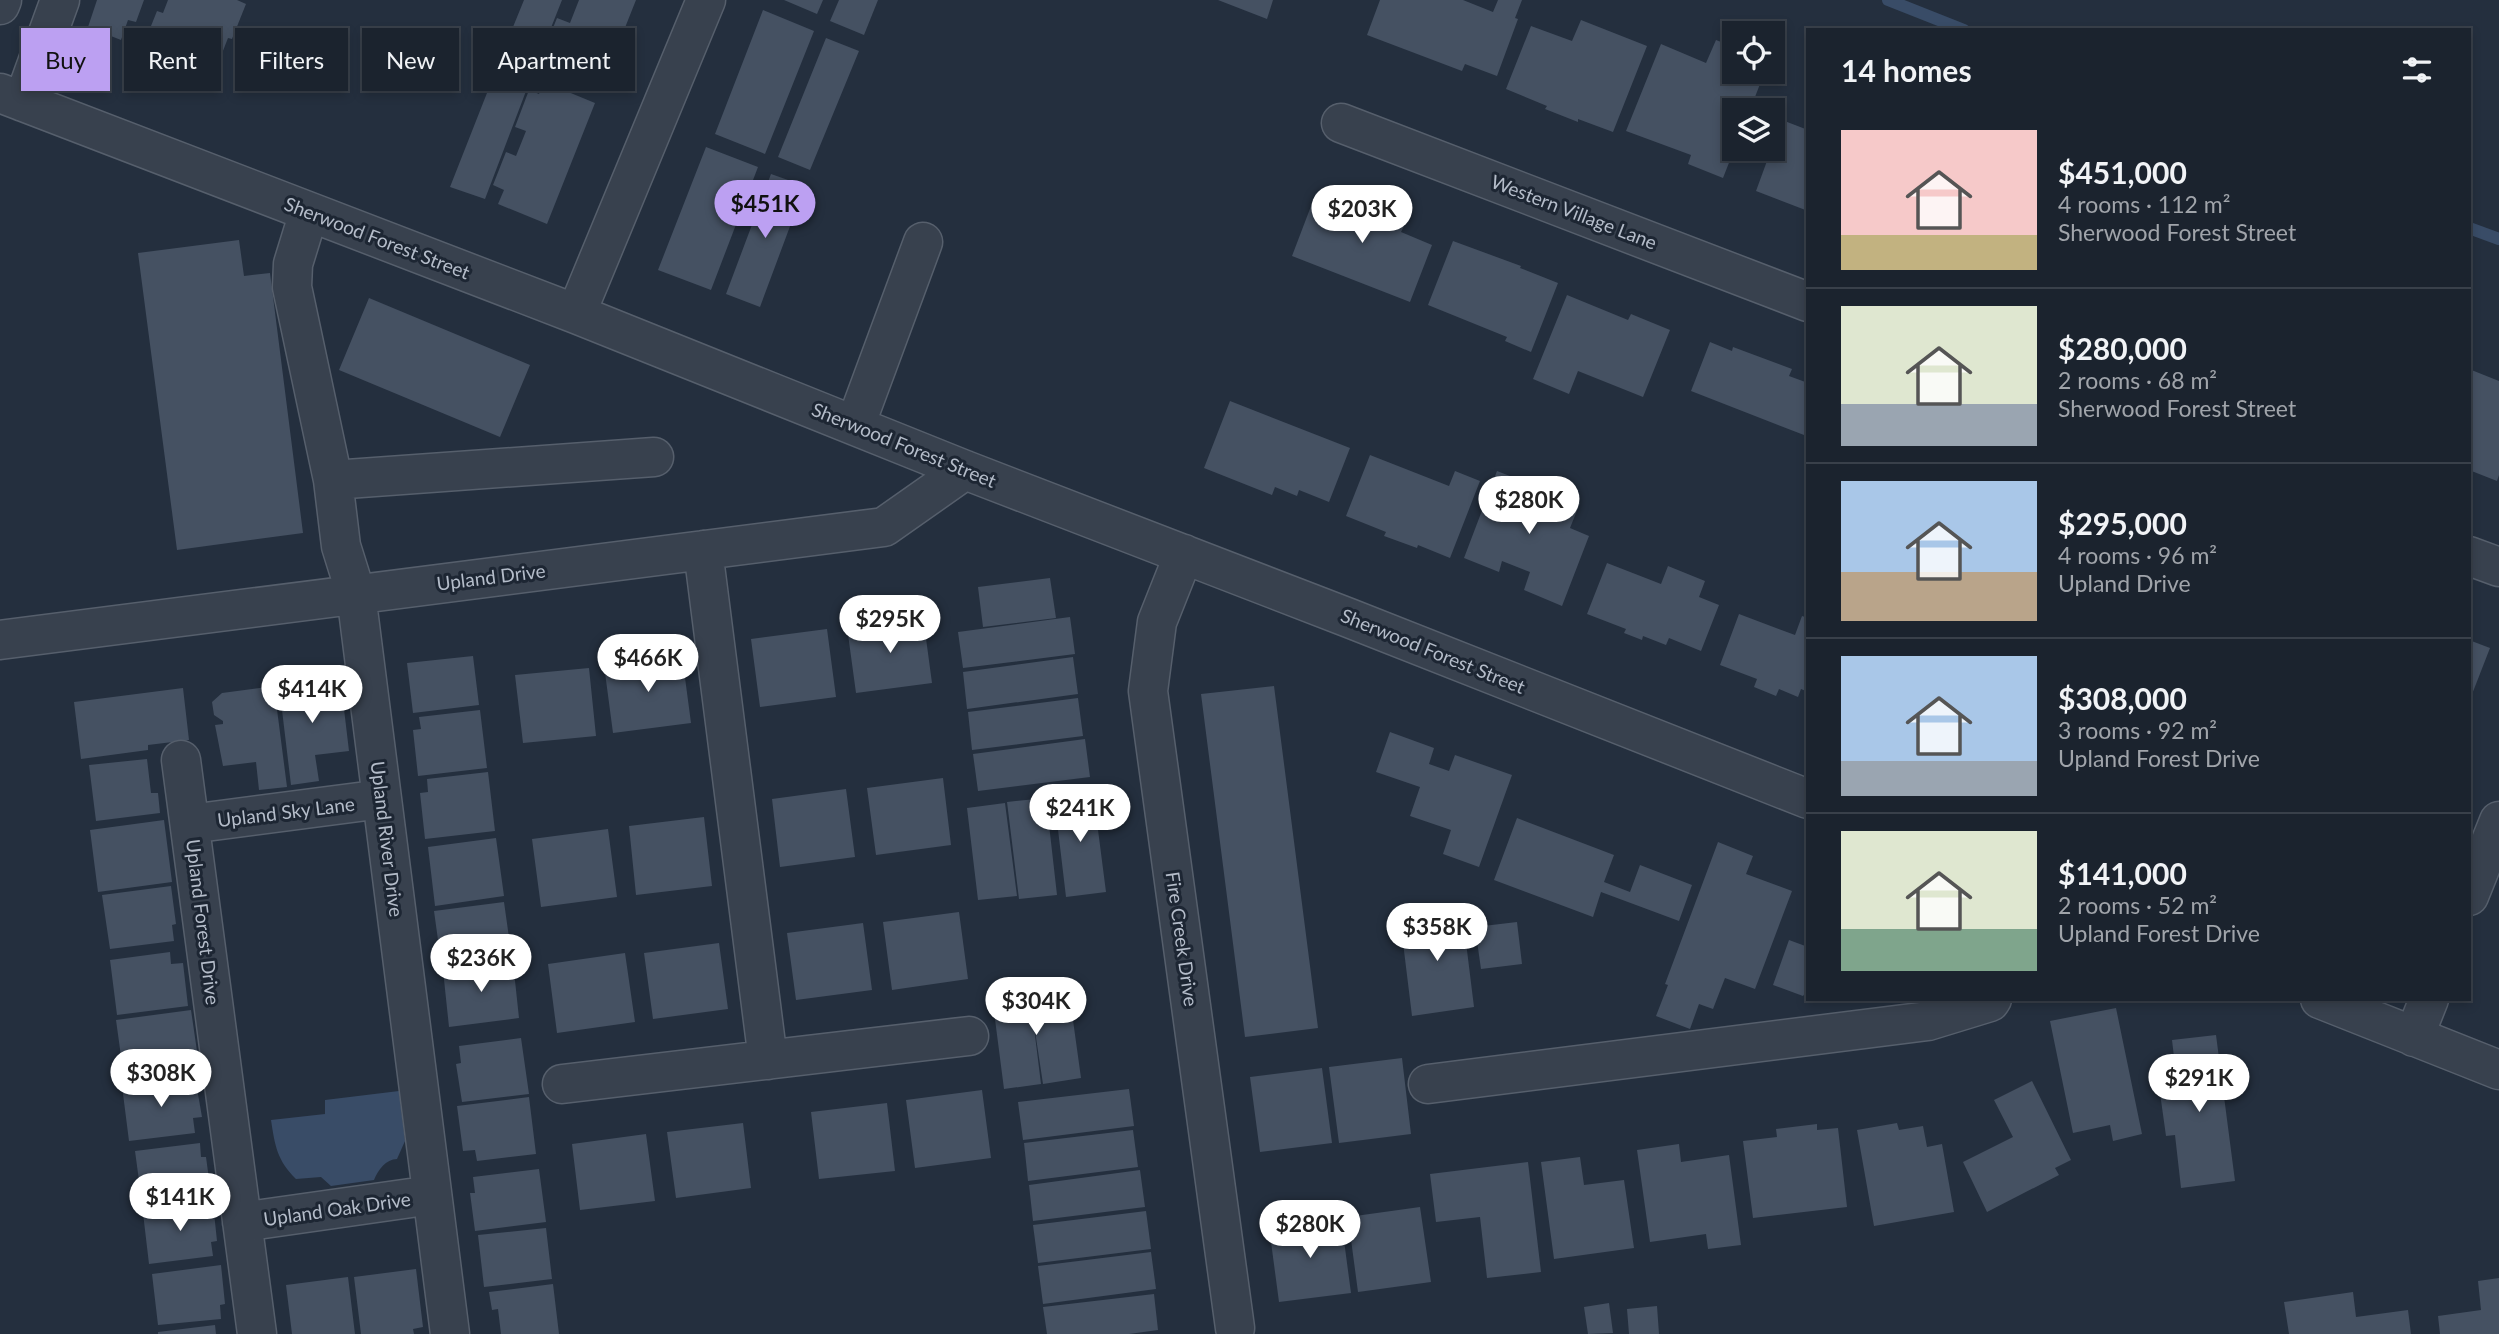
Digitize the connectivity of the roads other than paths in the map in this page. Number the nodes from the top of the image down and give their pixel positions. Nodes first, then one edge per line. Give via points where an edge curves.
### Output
1 (2, 0) edge
2 (60, 0) edge
3 (706, 0) edge
4 (0, 5) edge
5 (12, 98) edge
6 (1341, 123) dead end
7 (309, 212) junction
8 (923, 242) dead end
9 (1806, 301) edge
10 (576, 314) junction
11 (855, 426) junction
12 (654, 457) dead end
13 (964, 470) junction
14 (333, 480) junction
15 (703, 550) junction
16 (1184, 554) junction
17 (2471, 557) edge
18 (2499, 567) edge
19 (356, 594) junction
20 (0, 640) edge
21 (181, 760) dead end
22 (1806, 798) edge
23 (382, 799) junction
24 (2499, 821) edge
25 (190, 824) junction
26 (2471, 892) edge
27 (1991, 1001) edge
28 (2325, 1001) edge
29 (2428, 1001) edge
30 (969, 1036) dead end
31 (2414, 1037) junction
32 (768, 1060) junction
33 (2499, 1070) edge
34 (562, 1084) dead end
35 (1428, 1084) dead end
36 (432, 1195) junction
37 (242, 1222) junction
38 (1235, 1328) dead end
39 (257, 1334) edge
40 (450, 1334) edge

1 - 4 street
2 - 5 street
3 - 10 street
5 - 7 street, Sherwood Forest Street
6 - 9 street, Western Village Lane
7 - 10 street, Sherwood Forest Street
7 - 14 street, Upland River Drive via 293,264 292,287
8 - 11 street
10 - 11 street, Sherwood Forest Street
11 - 13 street, Sherwood Forest Street
12 - 14 street
13 - 15 street, Upland Drive via 884,527
13 - 16 street, Sherwood Forest Street
14 - 19 street, Upland River Drive via 341,546
15 - 19 street, Upland Drive
15 - 32 street
16 - 22 street, Sherwood Forest Street
16 - 38 street, Fire Creek Drive via 1157,622 1148,691
17 - 18 street
19 - 20 street, Upland Drive
19 - 23 street, Upland River Drive
21 - 25 street, Upland Forest Drive
23 - 25 street, Upland Sky Lane
23 - 36 street, Upland River Drive
24 - 26 street
25 - 37 street, Upland Forest Drive
27 - 35 street via 1928,1021
28 - 31 street
29 - 31 street
30 - 32 street
31 - 33 street
32 - 34 street
36 - 37 street, Upland Oak Drive
36 - 40 street, Upland River Drive
37 - 39 street, Upland Forest Drive

